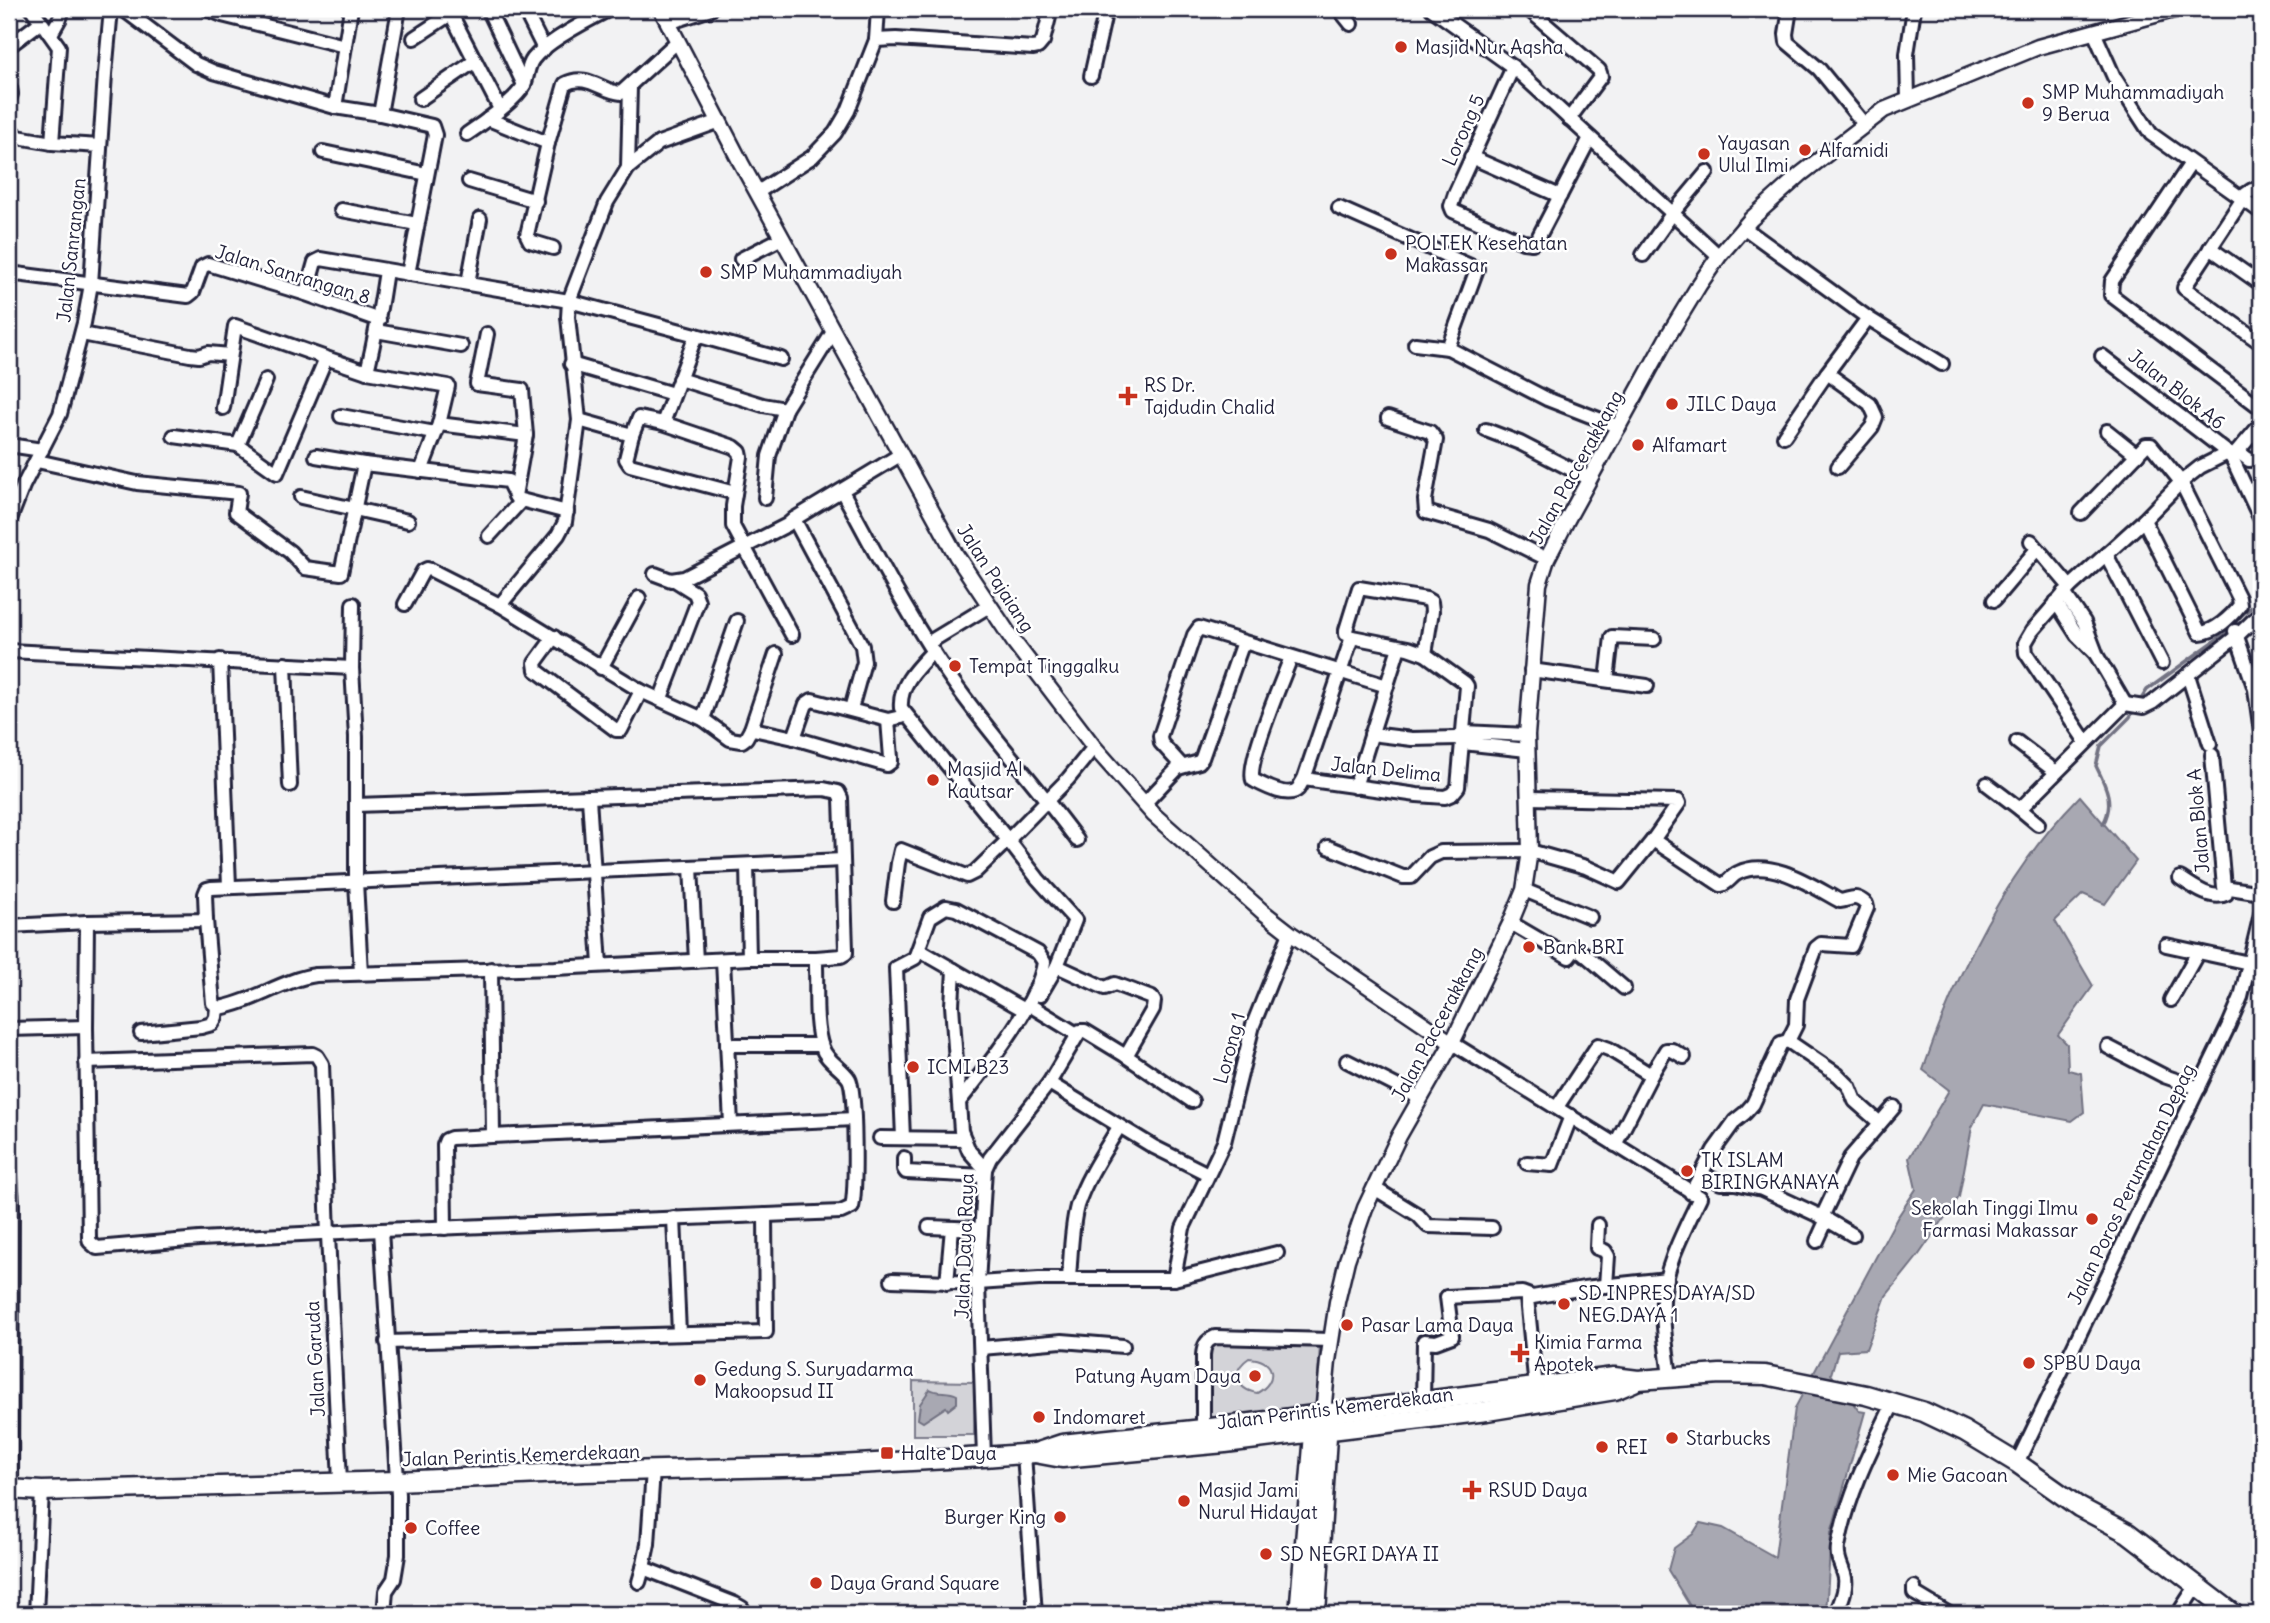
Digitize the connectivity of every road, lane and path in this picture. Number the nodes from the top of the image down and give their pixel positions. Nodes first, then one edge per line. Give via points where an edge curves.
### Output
1 (32, 9) edge
2 (63, 9) edge
3 (111, 9) edge
4 (122, 9) edge
5 (207, 9) edge
6 (351, 9) edge
7 (399, 9) edge
8 (488, 9) edge
9 (524, 9) edge
10 (610, 9) edge
11 (661, 9) edge
12 (711, 9) edge
13 (878, 9) edge
14 (1051, 9) edge
15 (1106, 9) edge
16 (1339, 9) edge
17 (1432, 9) edge
18 (1528, 9) edge
19 (1790, 9) edge
20 (1914, 9) edge
21 (2168, 10) edge
22 (587, 14) edge
23 (41, 22) junction
24 (668, 23) junction
25 (1351, 24) dead end
26 (2094, 32) junction
27 (51, 34) junction
28 (414, 38) dead end
29 (876, 40) junction
30 (678, 41) junction
31 (9, 46) edge
32 (345, 46) junction
33 (544, 49) junction
34 (475, 61) junction
35 (1513, 67) junction
36 (1091, 76) dead end
37 (524, 85) junction
38 (630, 86) junction
39 (420, 99) dead end
40 (1908, 99) junction
41 (335, 107) junction
42 (500, 109) junction
43 (380, 114) junction
44 (488, 119) junction
45 (1569, 119) junction
46 (720, 121) junction
47 (1864, 124) junction
48 (9, 128) edge
49 (467, 134) dead end
50 (1590, 138) junction
51 (52, 143) junction
52 (548, 143) junction
53 (100, 146) junction
54 (323, 152) dead end
55 (1471, 157) junction
56 (2191, 163) junction
57 (628, 168) junction
58 (1707, 172) dead end
59 (427, 174) junction
60 (469, 181) dead end
61 (2261, 188) edge
62 (758, 192) junction
63 (1560, 196) junction
64 (2244, 199) junction
65 (536, 201) junction
66 (1339, 208) dead end
67 (341, 210) dead end
68 (2261, 212) edge
69 (1672, 214) junction
70 (480, 219) dead end
71 (417, 224) junction
72 (1743, 227) junction
73 (782, 238) junction
74 (553, 248) dead end
75 (2210, 248) junction
76 (1643, 255) dead end
77 (1719, 256) junction
78 (741, 259) dead end
79 (386, 271) junction
80 (9, 272) edge
81 (408, 274) junction
82 (468, 283) junction
83 (91, 284) junction
84 (2261, 284) edge
85 (306, 294) junction
86 (569, 301) junction
87 (1868, 318) junction
88 (378, 326) junction
89 (833, 332) junction
90 (82, 334) junction
91 (487, 334) dead end
92 (696, 335) junction
93 (2261, 343) edge
94 (1415, 344) dead end
95 (461, 346) dead end
96 (1448, 348) junction
97 (230, 355) junction
98 (2102, 356) dead end
99 (326, 358) junction
100 (780, 359) dead end
101 (571, 364) junction
102 (1942, 364) dead end
103 (367, 372) junction
104 (1827, 373) junction
105 (680, 379) junction
106 (266, 380) dead end
107 (673, 394) junction
108 (223, 408) dead end
109 (2261, 408) edge
110 (785, 409) junction
111 (341, 416) dead end
112 (1388, 418) dead end
113 (579, 420) junction
114 (663, 423) junction
115 (2261, 424) edge
116 (1619, 427) junction
117 (437, 428) junction
118 (1486, 430) dead end
119 (2107, 431) dead end
120 (526, 435) junction
121 (632, 435) junction
122 (174, 436) dead end
123 (1784, 436) dead end
124 (9, 444) edge
125 (238, 445) junction
126 (2137, 454) junction
127 (900, 455) junction
128 (2233, 455) junction
129 (40, 456) junction
130 (316, 456) dead end
131 (2261, 459) edge
132 (364, 464) junction
133 (1838, 467) dead end
134 (421, 471) junction
135 (1590, 479) junction
136 (2181, 482) junction
137 (842, 491) junction
138 (735, 493) junction
139 (301, 497) dead end
140 (517, 498) junction
141 (765, 498) dead end
142 (355, 509) junction
143 (567, 512) junction
144 (2081, 513) dead end
145 (794, 519) junction
146 (2144, 520) junction
147 (2261, 520) edge
148 (408, 521) dead end
149 (9, 522) edge
150 (489, 537) dead end
151 (745, 547) junction
152 (2106, 554) junction
153 (1547, 559) junction
154 (655, 574) dead end
155 (676, 580) junction
156 (2063, 594) junction
157 (639, 598) dead end
158 (1994, 600) dead end
159 (353, 604) dead end
160 (405, 604) dead end
161 (500, 605) junction
162 (989, 606) junction
163 (2261, 613) edge
164 (737, 621) dead end
165 (2232, 627) junction
166 (792, 635) dead end
167 (554, 637) junction
168 (1352, 637) junction
169 (1654, 639) dead end
170 (1242, 642) junction
171 (930, 647) junction
172 (1399, 647) junction
173 (9, 651) edge
174 (776, 654) dead end
175 (1425, 654) junction
176 (1291, 657) junction
177 (220, 660) junction
178 (2162, 663) dead end
179 (285, 664) junction
180 (352, 668) junction
181 (601, 668) junction
182 (1531, 670) junction
183 (1339, 671) junction
184 (2188, 675) junction
185 (1606, 680) junction
186 (1387, 686) junction
187 (1647, 686) dead end
188 (641, 691) junction
189 (661, 698) junction
190 (2127, 704) junction
191 (851, 709) junction
192 (905, 716) junction
193 (703, 719) junction
194 (888, 720) junction
195 (751, 729) junction
196 (2261, 732) edge
197 (1371, 734) junction
198 (794, 738) junction
199 (1462, 738) junction
200 (1527, 742) junction
201 (2017, 742) dead end
202 (2087, 742) junction
203 (1094, 747) junction
204 (1182, 766) junction
205 (2056, 772) junction
206 (1304, 779) junction
207 (1987, 784) dead end
208 (290, 785) dead end
209 (1355, 787) junction
210 (589, 798) junction
211 (1529, 798) junction
212 (1047, 799) junction
213 (1144, 804) junction
214 (356, 805) junction
215 (2020, 809) junction
216 (2038, 824) dead end
217 (1008, 840) junction
218 (1077, 840) dead end
219 (1653, 840) junction
220 (1328, 847) dead end
221 (1530, 851) junction
222 (843, 860) junction
223 (747, 865) junction
224 (691, 867) junction
225 (596, 872) junction
226 (2180, 878) dead end
227 (356, 882) junction
228 (229, 886) junction
229 (2227, 888) junction
230 (1524, 890) junction
231 (2261, 893) edge
232 (893, 901) dead end
233 (1590, 917) dead end
234 (206, 920) junction
235 (87, 922) junction
236 (1511, 923) junction
237 (2260, 923) edge
238 (9, 926) edge
239 (1290, 933) junction
240 (2166, 945) dead end
241 (919, 950) junction
242 (2198, 953) junction
243 (749, 958) junction
244 (816, 958) junction
245 (723, 960) junction
246 (696, 961) junction
247 (2249, 962) junction
248 (600, 965) junction
249 (1057, 966) junction
250 (491, 969) junction
251 (954, 970) junction
252 (360, 973) junction
253 (1624, 988) dead end
254 (2171, 1000) dead end
255 (217, 1007) junction
256 (1029, 1007) junction
257 (86, 1027) junction
258 (9, 1029) edge
259 (1081, 1032) junction
260 (141, 1033) dead end
261 (1788, 1041) junction
262 (1452, 1043) junction
263 (727, 1045) junction
264 (821, 1045) junction
265 (2108, 1047) dead end
266 (1126, 1056) junction
267 (1684, 1057) dead end
268 (1347, 1061) dead end
269 (86, 1062) junction
270 (1650, 1075) junction
271 (1049, 1083) junction
272 (2199, 1088) junction
273 (1420, 1098) junction
274 (1192, 1101) dead end
275 (959, 1102) junction
276 (1557, 1107) junction
277 (1894, 1107) dead end
278 (1571, 1116) junction
279 (854, 1119) junction
280 (1880, 1123) junction
281 (731, 1124) junction
282 (1119, 1127) junction
283 (493, 1135) junction
284 (880, 1138) dead end
285 (904, 1138) junction
286 (964, 1139) junction
287 (1615, 1145) junction
288 (904, 1158) dead end
289 (9, 1160) edge
290 (1527, 1163) dead end
291 (985, 1172) junction
292 (1208, 1174) junction
293 (1701, 1174) junction
294 (1374, 1188) junction
295 (1692, 1193) junction
296 (765, 1214) junction
297 (674, 1218) junction
298 (1824, 1218) junction
299 (1598, 1225) dead end
300 (929, 1227) dead end
301 (445, 1228) junction
302 (952, 1228) junction
303 (1492, 1228) dead end
304 (981, 1229) junction
305 (381, 1230) junction
306 (328, 1235) junction
307 (1853, 1235) dead end
308 (1817, 1241) dead end
309 (1277, 1253) dead end
310 (1069, 1278) junction
311 (1174, 1279) junction
312 (1667, 1279) junction
313 (892, 1280) dead end
314 (947, 1283) junction
315 (978, 1283) junction
316 (1606, 1286) junction
317 (1530, 1296) junction
318 (679, 1334) junction
319 (1331, 1340) junction
320 (387, 1342) junction
321 (1123, 1346) dead end
322 (981, 1348) junction
323 (1670, 1377) junction
324 (1638, 1380) junction
325 (1536, 1388) junction
326 (1423, 1402) junction
327 (1485, 1402) junction
328 (1894, 1402) junction
329 (1322, 1420) junction
330 (1203, 1429) junction
331 (1030, 1453) junction
332 (984, 1457) junction
333 (2017, 1463) junction
334 (653, 1470) junction
335 (340, 1481) junction
336 (397, 1481) junction
337 (10, 1489) edge
338 (42, 1491) junction
339 (2104, 1522) junction
340 (643, 1567) junction
341 (639, 1582) dead end
342 (1914, 1587) dead end
343 (2191, 1594) junction
344 (1308, 1606) edge
345 (36, 1614) edge
346 (384, 1614) edge
347 (745, 1614) edge
348 (1035, 1614) edge
349 (1836, 1614) edge
350 (1950, 1614) edge
351 (2178, 1614) edge
352 (2215, 1614) edge
353 (2234, 1614) edge

1 - 23 street
2 - 27 street
3 - 53 street, Jalan Sanrangan
4 - 41 street via 206,69
5 - 32 street
6 - 32 street
7 - 43 street
8 - 37 street
9 - 33 street
10 - 22 street
11 - 24 main road, Jalan Pajaiang
12 - 24 street
13 - 29 street
14 - 29 street via 1043,41 1033,48
15 - 36 street
16 - 25 street
17 - 35 street
18 - 45 street via 1599,70 1601,76
19 - 47 street via 1787,42 1819,69
20 - 40 street via 1907,46
21 - 26 main road, Jalan Paccerakkang
22 - 33 street
23 - 27 street
23 - 31 street
24 - 30 main road, Jalan Pajaiang
26 - 40 main road, Jalan Paccerakkang via 2038,47
26 - 56 street via 2114,77 2146,128
27 - 51 street via 60,52
28 - 34 street via 450,15
29 - 62 street via 835,133 812,158
30 - 38 street
30 - 46 main road, Jalan Pajaiang
32 - 41 street
33 - 37 street via 531,63
34 - 39 street
34 - 42 street
35 - 45 street
35 - 55 street, Lorong 5
37 - 42 street
38 - 52 street via 616,93 593,82 568,82
38 - 57 street
40 - 47 main road, Jalan Paccerakkang
41 - 43 street
42 - 44 street
43 - 59 street via 432,126 435,135
44 - 49 street
44 - 52 street
45 - 50 street
46 - 57 street via 659,143
46 - 62 main road, Jalan Pajaiang
47 - 72 main road, Jalan Paccerakkang
48 - 51 street via 18,137
50 - 63 street
50 - 69 street
51 - 53 street
52 - 65 street
53 - 83 street, Jalan Sanrangan
54 - 59 street
55 - 63 street
55 - 63 street, Lorong 5 via 1451,209 1523,242 1536,240
56 - 64 street
56 - 109 street via 2112,281 2111,295
57 - 86 street via 607,202
58 - 69 street
59 - 71 street
60 - 65 street
61 - 64 street
62 - 73 main road, Jalan Pajaiang
64 - 68 street
64 - 75 street
65 - 74 street via 528,239
66 - 96 street via 1477,269
67 - 71 street
69 - 76 street
69 - 77 street
70 - 82 street
71 - 81 street
72 - 77 main road, Jalan Paccerakkang
72 - 87 street
73 - 78 street
73 - 89 main road, Jalan Pajaiang
75 - 84 street
75 - 93 street via 2185,289
77 - 116 main road, Jalan Paccerakkang via 1668,336
79 - 81 street
79 - 85 street via 317,259
79 - 88 street
80 - 83 street
81 - 82 street
82 - 86 street
83 - 85 street, Jalan Sanrangan 8 via 188,296 208,264
83 - 90 street, Jalan Sanrangan
85 - 88 street, Jalan Sanrangan 8
86 - 92 street
86 - 101 street
87 - 102 street
87 - 104 street
88 - 95 street, Jalan Sanrangan 8
88 - 103 street
89 - 110 street
89 - 127 main road, Jalan Pajaiang
90 - 97 street via 190,355
90 - 129 street, Jalan Sanrangan via 64,403
91 - 120 street via 477,384 522,390
92 - 100 street
92 - 105 street
94 - 96 street
96 - 116 street via 1547,399
97 - 99 street via 237,319
97 - 108 street
98 - 128 street, Jalan Blok A6
99 - 103 street
99 - 125 street via 277,473
101 - 107 street
101 - 113 street
103 - 117 street via 449,386
104 - 123 street
104 - 133 street via 1870,404 1876,416
105 - 107 street
105 - 110 street
106 - 125 street
107 - 114 street
110 - 141 street via 769,456
111 - 117 street
112 - 153 street via 1430,432 1436,440 1426,512 1489,530
113 - 121 street
113 - 143 street
114 - 121 street via 639,418
114 - 138 street via 738,449 741,457
115 - 128 street
116 - 135 main road, Jalan Paccerakkang
117 - 120 street
117 - 134 street
118 - 135 street
119 - 126 street
120 - 140 street
121 - 138 street via 626,459 630,465
122 - 125 street
124 - 129 street
126 - 136 street via 2151,446
126 - 144 street
127 - 137 street
127 - 162 main road, Jalan Pajaiang
128 - 131 street
128 - 136 street via 2200,467
128 - 147 street, Jalan Blok A6
129 - 142 street via 137,483 239,494 236,512 308,569 341,573
129 - 149 street, Jalan Sanrangan
130 - 132 street
132 - 134 street
132 - 142 street
134 - 140 street via 508,481
135 - 153 main road, Jalan Paccerakkang
136 - 146 street
136 - 165 street via 2241,601
137 - 145 street
137 - 171 street
138 - 151 street via 733,526
139 - 142 street
140 - 143 street
140 - 150 street
142 - 148 street
143 - 161 street via 558,535
145 - 151 street
145 - 191 street via 862,646 864,662
146 - 152 street
146 - 165 street via 2200,633
151 - 155 street
151 - 166 street
152 - 156 street
152 - 178 street
153 - 182 main road, Jalan Paccerakkang via 1536,598
154 - 155 street
155 - 189 street via 695,593 698,601
156 - 158 street via 2034,545
156 - 190 street via 2077,635 2098,656
156 - 202 street via 2024,648
157 - 181 street
159 - 180 street
160 - 161 street via 427,569
161 - 167 street
162 - 171 street
162 - 203 main road, Jalan Pajaiang
163 - 165 street
164 - 193 street
165 - 184 street
165 - 196 street via 2255,689
167 - 181 street
167 - 188 street via 535,663 536,670 616,730 621,730
168 - 172 street
168 - 175 street via 1346,630 1362,586 1426,599 1433,605
168 - 183 street
169 - 185 street via 1612,637
170 - 176 street
170 - 204 street via 1202,758
170 - 204 street via 1203,628 1196,630 1160,736
171 - 192 street via 905,686 900,705
171 - 212 street via 957,688
172 - 175 street
172 - 186 street
173 - 177 street
174 - 195 street
175 - 199 street, Jalan Delima via 1467,686
176 - 183 street
176 - 206 street via 1251,776 1259,783 1293,792
177 - 179 street
177 - 228 street
179 - 180 street
179 - 208 street
180 - 214 street
181 - 188 street
182 - 185 street
182 - 200 main road, Jalan Paccerakkang
183 - 186 street
183 - 206 street
184 - 190 street via 2152,703
184 - 229 street, Jalan Blok A via 2211,750 2223,885
185 - 187 street
186 - 197 street
188 - 189 street
189 - 193 street
190 - 202 street
191 - 194 street
191 - 198 street via 809,701
192 - 194 street
192 - 217 street
193 - 195 street via 738,741
194 - 198 street via 891,758 887,765
195 - 198 street
197 - 199 street via 1423,740
197 - 209 street
199 - 200 street
199 - 209 street, Jalan Delima via 1458,787 1452,794 1417,795
200 - 211 main road, Jalan Paccerakkang
201 - 205 street
202 - 205 street
203 - 212 street
203 - 213 main road, Jalan Pajaiang
204 - 213 street
205 - 215 street
206 - 209 street, Jalan Delima
207 - 215 street
210 - 214 street
210 - 222 street via 832,789 841,798
210 - 225 street
211 - 219 street via 1678,801
211 - 221 main road, Jalan Paccerakkang
212 - 217 street
212 - 218 street
213 - 239 main road, Jalan Pajaiang
214 - 227 street
215 - 216 street
217 - 232 street via 967,876 901,850
217 - 249 street via 1075,920
219 - 221 street via 1619,882
219 - 261 street via 1721,885 1738,873 1777,869 1840,901 1851,897 1867,904 1851,946 1821,944 1816,948
220 - 221 street via 1403,877 1411,877 1441,852
221 - 230 main road, Jalan Paccerakkang
222 - 223 street
222 - 244 street via 846,953
223 - 224 street
223 - 243 street
224 - 225 street
224 - 246 street
225 - 227 street
225 - 248 street
226 - 229 street via 2218,896 2224,896
227 - 228 street
227 - 252 street
228 - 234 street via 207,889
229 - 231 street, Jalan Blok A
230 - 233 street
230 - 236 main road, Jalan Paccerakkang
234 - 235 street
234 - 255 street
235 - 238 street
235 - 257 street
236 - 253 street via 1569,957 1575,949 1582,952
236 - 262 main road, Jalan Paccerakkang
237 - 247 street, Jalan Poros Perumahan Depag
239 - 262 main road, Jalan Pajaiang
239 - 292 street, Lorong 1 via 1253,1025 1224,1142
240 - 242 street
241 - 251 street
241 - 256 street via 930,917 946,906 957,909 1042,958
241 - 285 street via 912,961 896,970
242 - 247 street
242 - 254 street
243 - 244 street
243 - 245 street
244 - 264 street
245 - 246 street
245 - 263 street
246 - 248 street
247 - 272 street, Jalan Poros Perumahan Depag via 2230,1026
248 - 250 street
249 - 256 street
249 - 266 street via 1105,988 1115,984 1152,998 1153,1009
250 - 252 street
250 - 283 street
251 - 256 street
251 - 275 street
252 - 255 street via 308,976 254,999
255 - 260 street via 212,1024
256 - 259 street
256 - 275 street
257 - 258 street
257 - 269 street
259 - 266 street
259 - 271 street, Jalan Daya Raya
261 - 280 street via 1838,1075 1855,1101
261 - 293 street via 1781,1042 1750,1108 1735,1121
262 - 273 main road, Jalan Paccerakkang
262 - 276 street
263 - 264 street
263 - 281 street
264 - 279 street via 850,1081
265 - 272 street
266 - 274 street
267 - 270 street via 1668,1049
268 - 273 street
269 - 306 street, Jalan Garuda via 317,1056 322,1064
269 - 306 street via 89,1238 93,1245
270 - 276 street via 1596,1045
270 - 287 street
271 - 282 street
271 - 291 street, Jalan Daya Raya via 996,1149
272 - 333 street, Jalan Poros Perumahan Depag
273 - 294 main road, Jalan Paccerakkang
275 - 286 street
276 - 278 street
277 - 280 street
278 - 287 street
278 - 290 street via 1552,1165
279 - 281 street
279 - 296 street via 852,1207 841,1212
280 - 298 street via 1850,1158
281 - 283 street
282 - 292 street
282 - 310 street via 1078,1206
283 - 301 street via 445,1142
284 - 285 street
285 - 286 street
286 - 291 street
287 - 295 street
288 - 291 street via 906,1172
289 - 337 street
291 - 304 street, Jalan Daya Raya
292 - 311 street, Lorong 1 via 1180,1237
293 - 295 street
293 - 298 street via 1723,1184 1762,1189
294 - 303 street via 1428,1226
294 - 319 main road, Jalan Paccerakkang via 1346,1260
295 - 312 street via 1700,1198
296 - 297 street
296 - 318 street via 766,1332
297 - 301 street
297 - 318 street
298 - 307 street
298 - 308 street
299 - 316 street via 1597,1248 1608,1256
300 - 302 street
301 - 305 street
302 - 304 street
302 - 314 street
304 - 315 street, Jalan Daya Raya
305 - 306 street
305 - 320 street
306 - 335 street, Jalan Garuda
309 - 311 street
310 - 311 street
310 - 315 street
312 - 316 street
312 - 323 street via 1663,1313
313 - 314 street
314 - 315 street
315 - 322 street, Jalan Daya Raya
316 - 317 street
317 - 325 street via 1526,1306
317 - 326 street via 1447,1297 1452,1336 1424,1341
318 - 320 street
319 - 329 main road, Jalan Paccerakkang
319 - 330 street via 1209,1340 1204,1349
320 - 336 street
321 - 322 street via 1062,1341
322 - 332 street, Jalan Daya Raya
323 - 324 highway, Jalan Perintis Kemerdekaan
323 - 328 highway, Jalan Perintis Kemerdekaan via 1765,1375
324 - 325 highway, Jalan Perintis Kemerdekaan via 1614,1377
324 - 327 highway, Jalan Perintis Kemerdekaan via 1615,1390
325 - 327 highway, Jalan Perintis Kemerdekaan
326 - 327 highway, Jalan Perintis Kemerdekaan
326 - 329 highway, Jalan Perintis Kemerdekaan
327 - 329 highway, Jalan Perintis Kemerdekaan
328 - 333 highway, Jalan Perintis Kemerdekaan via 1964,1431
328 - 349 street via 1862,1468 1846,1515 1837,1556 1844,1593
329 - 330 highway, Jalan Perintis Kemerdekaan
329 - 331 highway, Jalan Perintis Kemerdekaan via 1225,1443 1062,1458
329 - 344 highway
330 - 331 highway, Jalan Perintis Kemerdekaan via 1062,1444
331 - 332 highway, Jalan Perintis Kemerdekaan
331 - 348 street
332 - 334 highway, Jalan Perintis Kemerdekaan
333 - 339 highway, Jalan Perintis Kemerdekaan
334 - 336 highway, Jalan Perintis Kemerdekaan
334 - 340 street
335 - 336 highway, Jalan Perintis Kemerdekaan
335 - 338 highway, Jalan Perintis Kemerdekaan
336 - 346 street via 398,1555
337 - 338 highway, Jalan Perintis Kemerdekaan
338 - 345 street
339 - 343 highway, Jalan Perintis Kemerdekaan via 2122,1543
339 - 353 highway, Jalan Perintis Kemerdekaan via 2128,1534
340 - 341 street
340 - 347 street via 735,1604
342 - 350 street via 1914,1593
343 - 351 street
343 - 352 highway, Jalan Perintis Kemerdekaan

